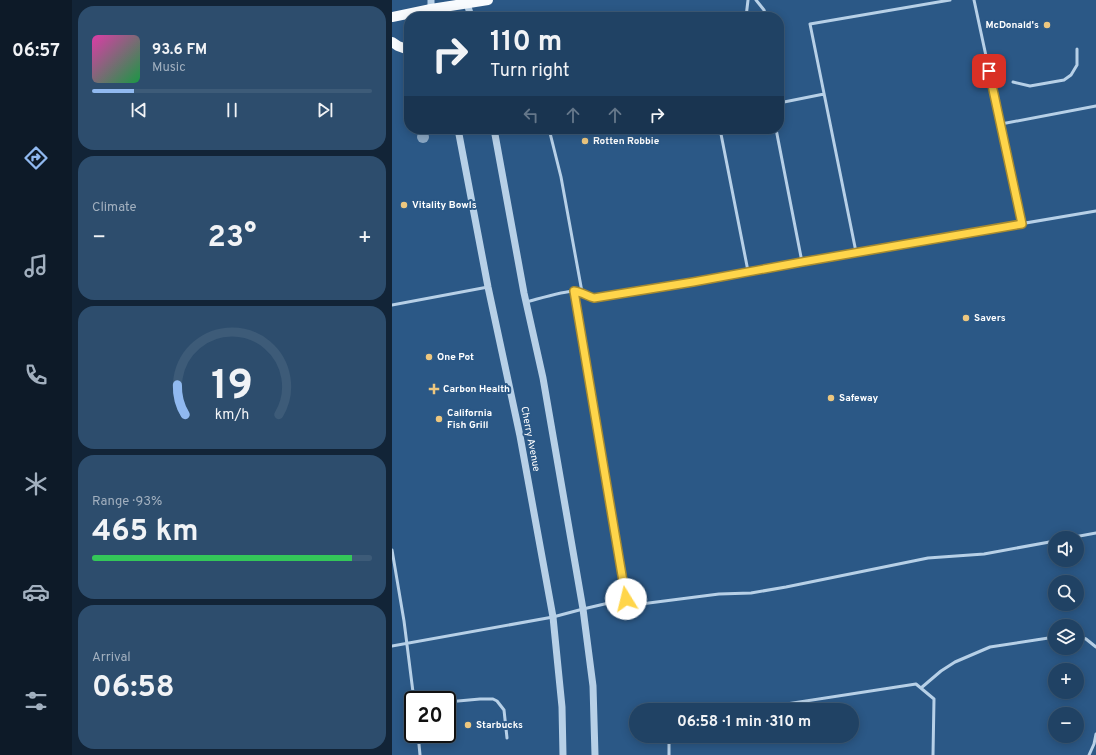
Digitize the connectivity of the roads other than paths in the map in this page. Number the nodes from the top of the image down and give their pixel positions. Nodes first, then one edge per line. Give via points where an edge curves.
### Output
1 (488, 0) edge
2 (748, 0) edge
3 (756, 0) edge
4 (950, 0) edge
5 (974, 0) edge
6 (466, 2) edge
7 (431, 9) edge
8 (416, 12) edge
9 (469, 12) edge
10 (747, 12) edge
11 (765, 12) edge
12 (404, 15) edge
13 (392, 17) edge
14 (392, 42) edge
15 (404, 48) edge
16 (1077, 49) dead end
17 (1013, 82) dead end
18 (824, 94) junction
19 (784, 102) edge
20 (1096, 106) edge
21 (1001, 124) junction
22 (459, 134) edge
23 (495, 134) edge
24 (550, 134) edge
25 (721, 134) edge
26 (777, 134) edge
27 (1096, 211) edge
28 (1022, 224) junction
29 (856, 252) junction
30 (802, 262) junction
31 (748, 271) junction
32 (488, 286) junction
33 (574, 291) junction
34 (582, 292) junction
35 (526, 302) junction
36 (392, 305) edge
37 (1096, 533) edge
38 (1084, 535) edge
39 (1048, 542) edge
40 (392, 550) edge
41 (626, 599) junction
42 (583, 609) junction
43 (553, 618) junction
44 (1048, 638) edge
45 (1084, 638) edge
46 (407, 643) junction
47 (392, 646) edge
48 (1096, 647) edge
49 (921, 688) junction
50 (413, 691) edge
51 (456, 701) edge
52 (792, 703) edge
53 (1096, 734) edge
54 (507, 738) dead end
55 (419, 743) edge
56 (669, 743) edge
57 (420, 755) edge
58 (563, 755) edge
59 (595, 755) edge
60 (669, 755) edge
61 (932, 755) edge
62 (1089, 755) edge

1 - 6 main road
2 - 10 lane
3 - 11 lane
4 - 18 lane via 810,24
5 - 21 lane
6 - 7 main road
6 - 9 street
7 - 8 main road
12 - 13 main road
14 - 15 main road
16 - 17 lane via 1077,65 1071,75 1064,80 1030,86
18 - 19 lane
18 - 29 lane
20 - 21 lane
21 - 28 lane
22 - 32 street, Cherry Avenue
23 - 35 street
24 - 34 lane via 561,177
25 - 31 lane
26 - 30 lane
27 - 28 lane
28 - 29 lane
29 - 30 lane
30 - 31 lane
31 - 34 lane via 594,298
32 - 36 lane
32 - 43 street, Cherry Avenue via 520,436
33 - 34 lane
33 - 35 lane
33 - 41 lane
35 - 42 street
37 - 38 lane
39 - 41 lane via 984,554 928,558 751,593 719,594 641,604
40 - 46 lane
41 - 42 lane
42 - 43 lane
42 - 59 street via 593,686
43 - 46 lane
43 - 58 street, Cherry Avenue via 562,707
44 - 49 lane via 990,648 955,662
45 - 48 lane
46 - 47 lane
46 - 50 lane
49 - 52 lane via 916,684
49 - 61 lane via 934,699
51 - 54 lane via 480,699 497,701 504,710
53 - 62 lane
55 - 57 lane
56 - 60 lane

